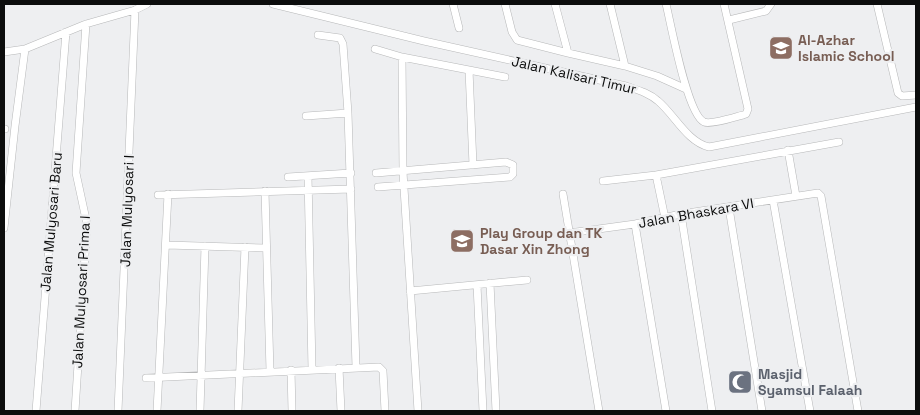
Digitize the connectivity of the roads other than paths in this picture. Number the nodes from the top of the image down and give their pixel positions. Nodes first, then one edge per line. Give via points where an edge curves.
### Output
1 (147, 4) edge
2 (273, 4) edge
3 (453, 4) edge
4 (505, 4) edge
5 (555, 4) edge
6 (610, 4) edge
7 (666, 4) edge
8 (724, 4) edge
9 (771, 4) edge
10 (877, 4) edge
11 (291, 7) edge
12 (135, 10) junction
13 (729, 20) junction
14 (86, 24) junction
15 (458, 28) dead end
16 (66, 32) junction
17 (318, 35) dead end
18 (25, 48) junction
19 (374, 49) dead end
20 (4, 52) edge
21 (568, 53) junction
22 (402, 56) junction
23 (625, 66) junction
24 (469, 70) junction
25 (504, 77) dead end
26 (686, 89) junction
27 (916, 95) edge
28 (916, 107) edge
29 (348, 113) junction
30 (306, 116) dead end
31 (839, 142) dead end
32 (788, 150) junction
33 (473, 165) junction
34 (7, 166) edge
35 (404, 172) junction
36 (351, 173) junction
37 (376, 173) dead end
38 (656, 175) junction
39 (308, 176) junction
40 (288, 177) dead end
41 (603, 181) dead end
42 (405, 186) junction
43 (378, 187) dead end
44 (351, 189) junction
45 (309, 190) junction
46 (265, 191) junction
47 (168, 194) junction
48 (562, 194) dead end
49 (158, 195) dead end
50 (796, 196) junction
51 (773, 200) junction
52 (729, 208) junction
53 (681, 214) junction
54 (665, 218) junction
55 (635, 224) junction
56 (4, 228) edge
57 (569, 233) junction
58 (166, 245) junction
59 (204, 246) junction
60 (245, 248) junction
61 (266, 248) junction
62 (527, 280) dead end
63 (490, 283) junction
64 (477, 285) junction
65 (410, 291) junction
66 (356, 367) junction
67 (339, 368) junction
68 (312, 369) junction
69 (291, 370) junction
70 (270, 371) junction
71 (239, 373) junction
72 (202, 375) junction
73 (159, 377) junction
74 (146, 378) dead end
75 (36, 411) edge
76 (75, 411) edge
77 (118, 411) edge
78 (157, 411) edge
79 (200, 411) edge
80 (238, 411) edge
81 (292, 411) edge
82 (341, 411) edge
83 (385, 411) edge
84 (418, 411) edge
85 (483, 411) edge
86 (496, 411) edge
87 (599, 411) edge
88 (666, 411) edge
89 (712, 411) edge
90 (762, 411) edge
91 (810, 411) edge
92 (858, 411) edge

1 - 12 street
2 - 11 street, Jalan Kalisari Timur
3 - 15 street
4 - 21 street via 517,40
5 - 21 street
6 - 23 street
7 - 26 street
8 - 13 street
9 - 13 street via 766,11
10 - 27 street via 898,92 902,96
11 - 28 street, Jalan Kalisari Timur via 650,94 696,141 709,147
12 - 14 street
12 - 77 street, Jalan Mulyosari I
13 - 26 street via 747,112 743,116 705,122
14 - 16 street
14 - 76 street, Jalan Mulyosari Prima I via 76,174 87,224
16 - 18 street
16 - 75 street, Jalan Mulyosari Baru
17 - 29 street via 341,39 343,44
18 - 20 street
18 - 34 street
19 - 22 street
21 - 23 street
22 - 24 street
22 - 35 street
23 - 26 street
24 - 25 street
24 - 33 street
29 - 30 street
29 - 36 street
31 - 32 street
32 - 38 street
32 - 50 street
33 - 35 street
33 - 42 street via 508,162 512,165 513,174 510,177
34 - 56 street
35 - 37 street
35 - 42 street
36 - 39 street
36 - 44 street
38 - 41 street
38 - 54 street
39 - 40 street
39 - 45 street
42 - 43 street
42 - 65 street
44 - 45 street
44 - 66 street
45 - 46 street
45 - 68 street
46 - 47 street
46 - 61 street
47 - 49 street
47 - 58 street
48 - 57 street
50 - 51 street, Jalan Bhaskara VI
50 - 92 street, Jalan Bhaskara VI via 816,193 821,196
51 - 52 street, Jalan Bhaskara VI
51 - 91 street
52 - 53 street, Jalan Bhaskara VI
52 - 90 street
53 - 54 street, Jalan Bhaskara VI
53 - 89 street
54 - 55 street, Jalan Bhaskara VI
55 - 57 street, Jalan Bhaskara VI
55 - 88 street
57 - 87 street
58 - 59 street
58 - 73 street
59 - 60 street
59 - 72 street
60 - 61 street
60 - 71 street
61 - 70 street
62 - 63 street
63 - 64 street
63 - 86 street
64 - 65 street
64 - 85 street
65 - 84 street
66 - 67 street
66 - 83 street via 379,367 384,371
67 - 68 street
67 - 82 street
68 - 69 street
69 - 70 street
69 - 81 street
70 - 71 street
71 - 72 street
71 - 80 street
72 - 73 street
72 - 79 street
73 - 74 street
73 - 78 street

